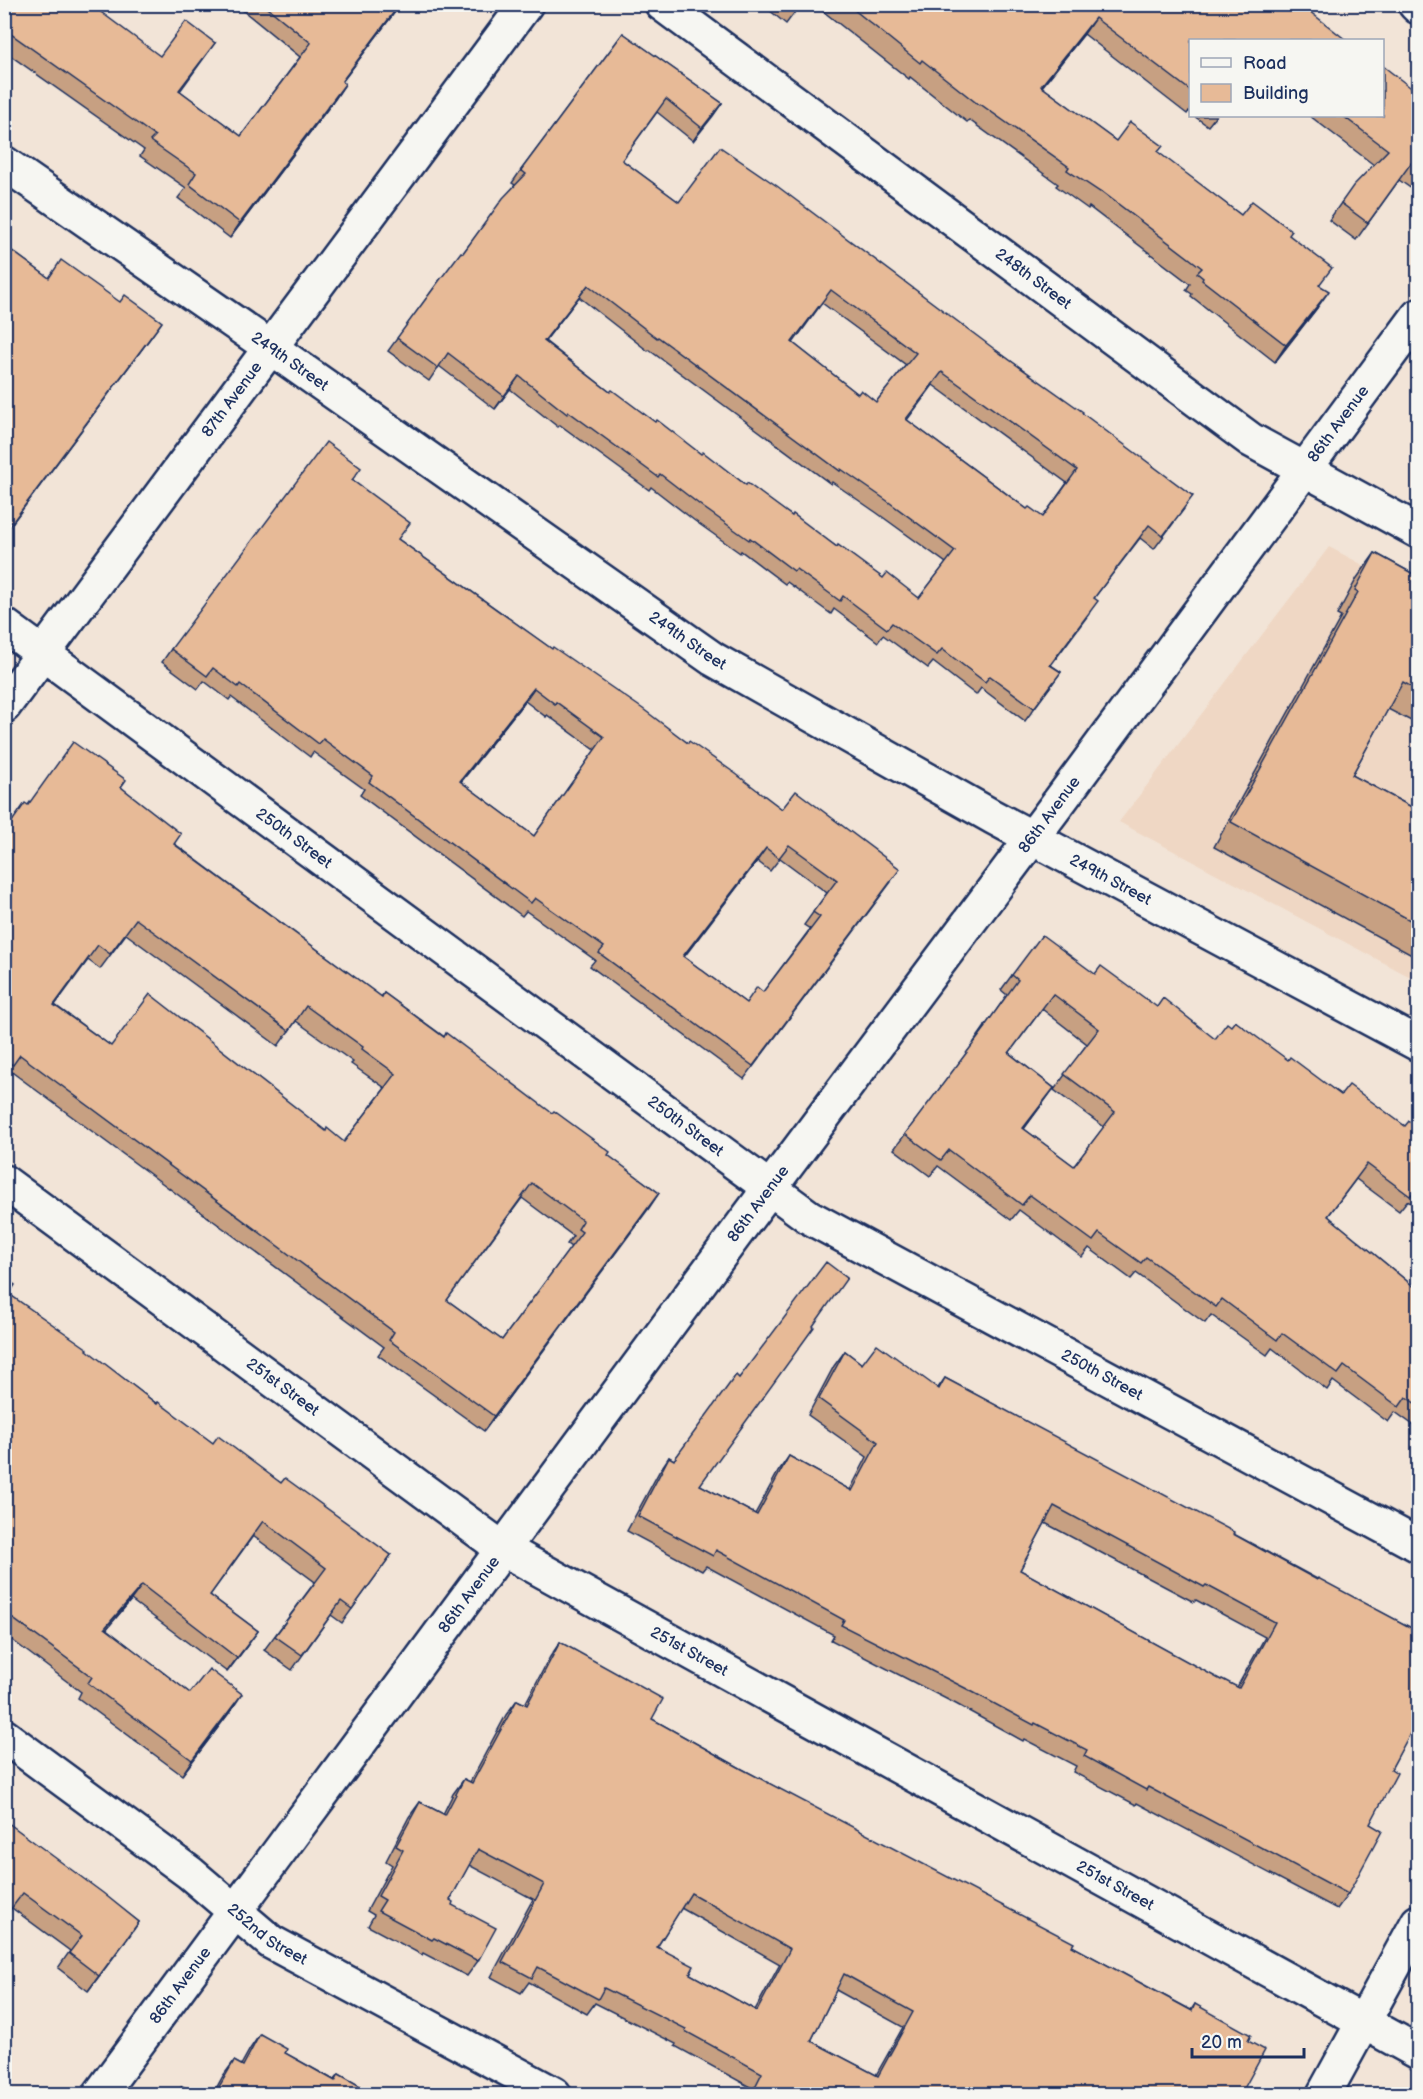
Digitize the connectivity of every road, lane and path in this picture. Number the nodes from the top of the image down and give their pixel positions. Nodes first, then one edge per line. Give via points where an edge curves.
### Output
1 (526, 4) edge
2 (662, 4) edge
3 (4, 163) edge
4 (1419, 316) edge
5 (271, 348) junction
6 (1305, 471) junction
7 (1419, 531) edge
8 (4, 625) edge
9 (43, 654) junction
10 (4, 706) edge
11 (1033, 838) junction
12 (1419, 1044) edge
13 (4, 1182) edge
14 (769, 1189) junction
15 (1419, 1545) edge
16 (503, 1549) junction
17 (4, 1736) edge
18 (235, 1913) junction
19 (1419, 1922) edge
20 (1363, 2022) junction
21 (1419, 2052) edge
22 (100, 2094) edge
23 (554, 2094) edge
24 (1324, 2094) edge

1 - 5 street, 87th Avenue
2 - 6 street, 248th Street via 1251,440
3 - 5 street, 249th Street
4 - 6 street, 86th Avenue
5 - 9 street, 87th Avenue
5 - 11 street, 249th Street via 712,659
6 - 7 street, 248th Street
6 - 11 street, 86th Avenue
8 - 9 street, 250th Street
9 - 10 street, 87th Avenue
9 - 14 street, 250th Street
11 - 12 street, 249th Street
11 - 14 street, 86th Avenue
13 - 16 street, 251st Street
14 - 15 street, 250th Street via 830,1228
14 - 16 street, 86th Avenue
16 - 18 street, 86th Avenue
16 - 20 street, 251st Street
17 - 18 street, 252nd Street via 190,1873
18 - 22 street, 86th Avenue
18 - 23 street, 252nd Street via 271,1942
19 - 20 street
20 - 21 street, 251st Street
20 - 24 street

